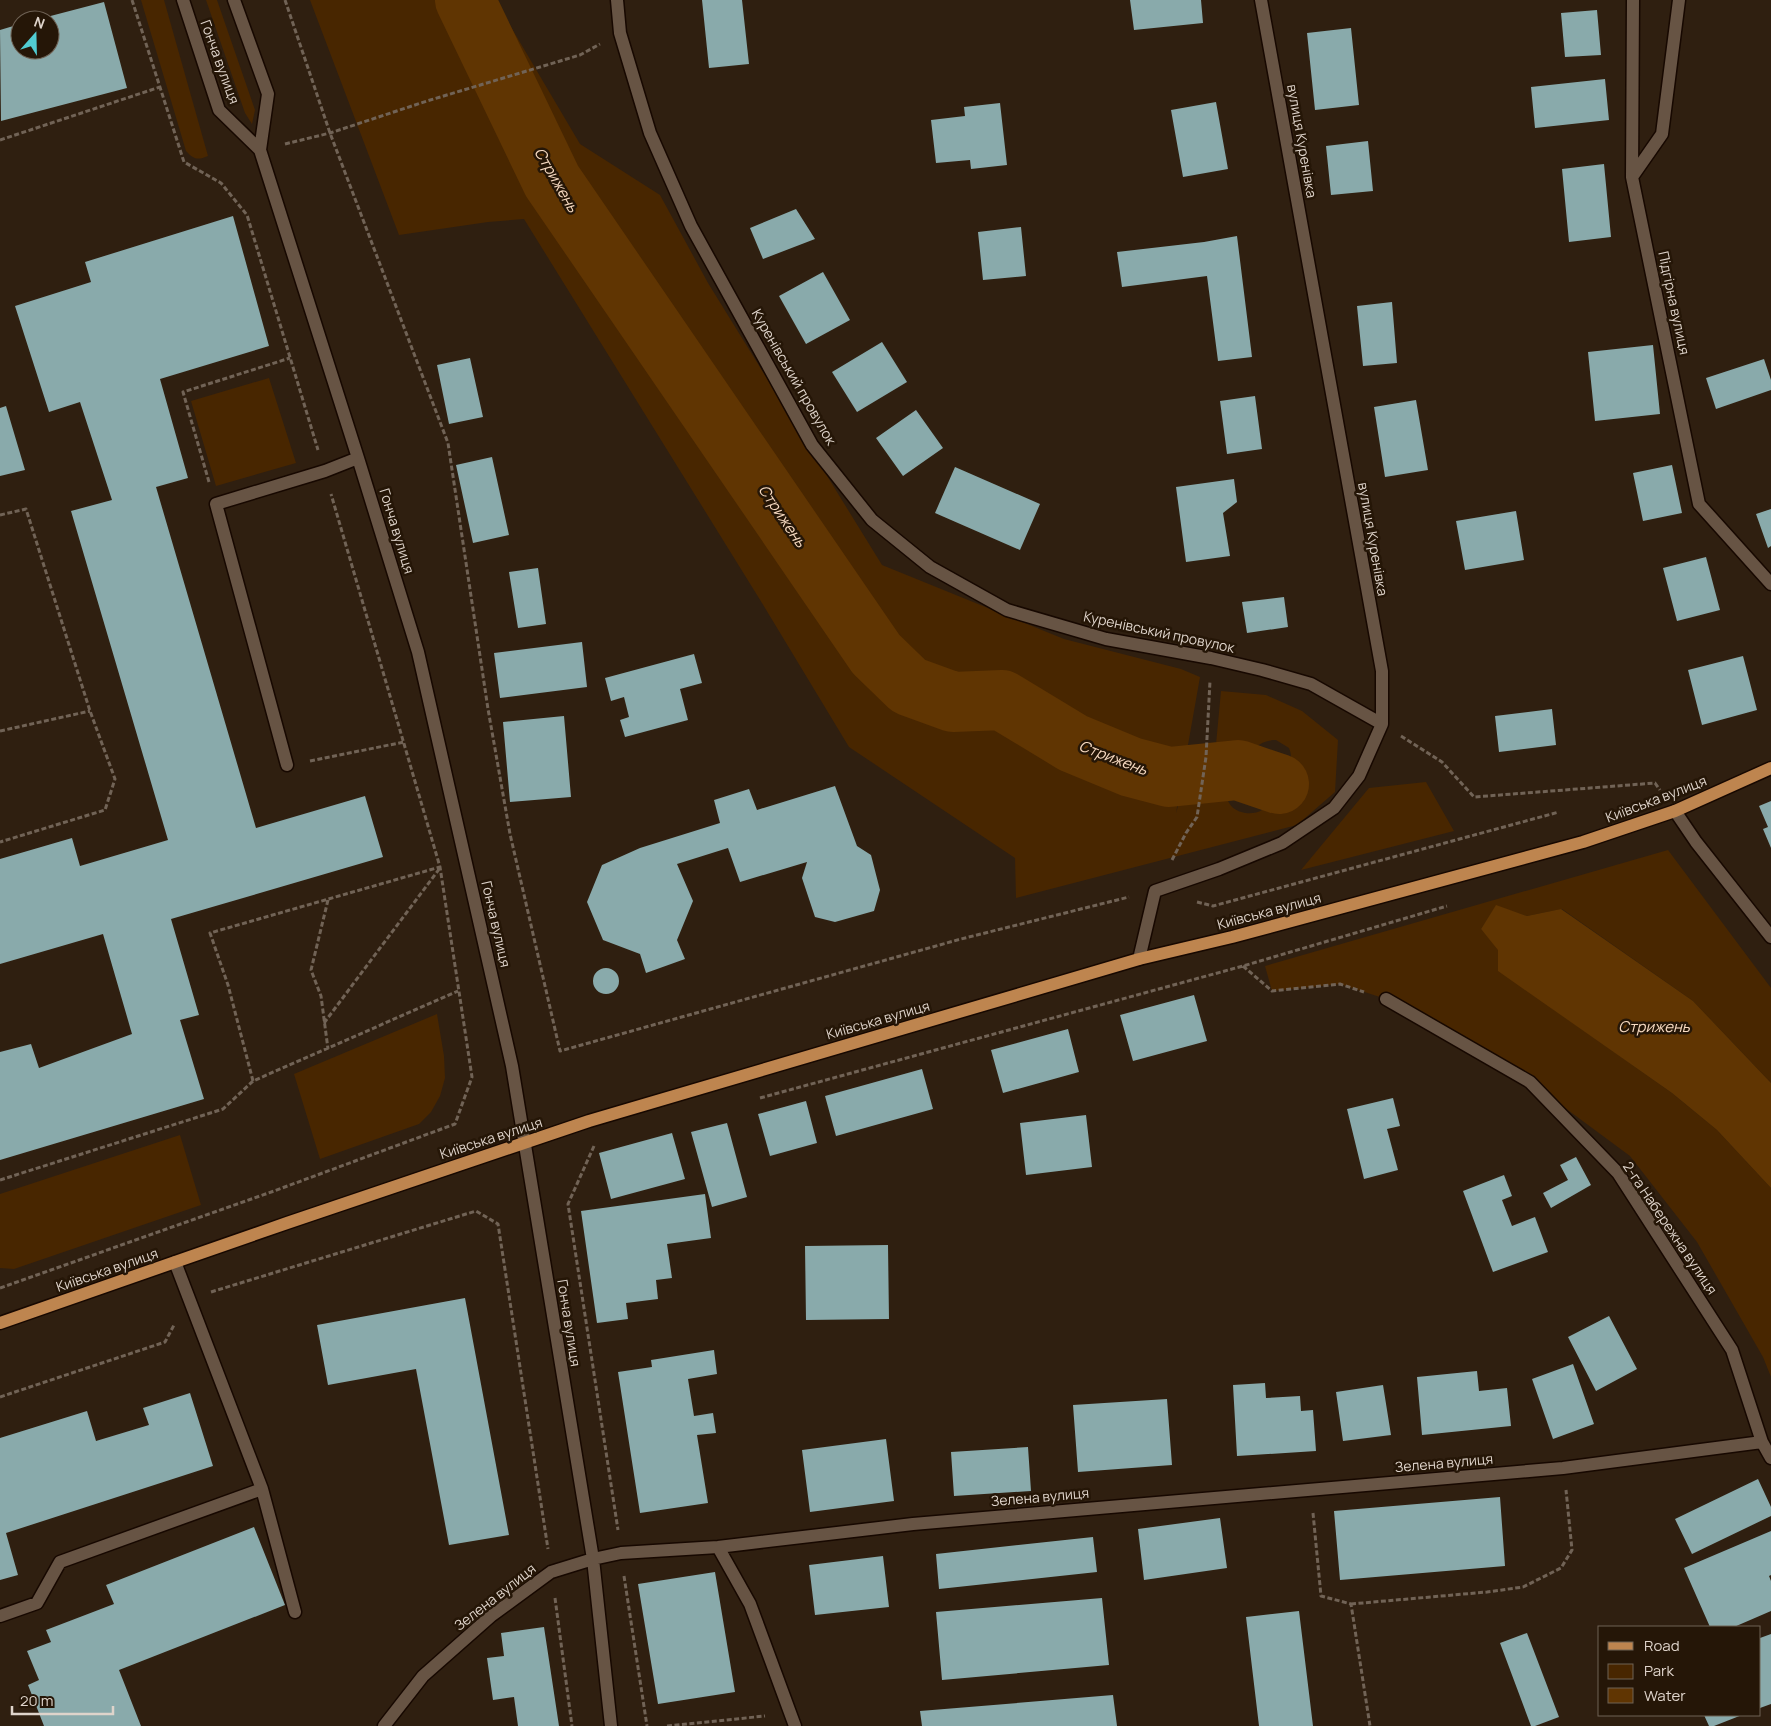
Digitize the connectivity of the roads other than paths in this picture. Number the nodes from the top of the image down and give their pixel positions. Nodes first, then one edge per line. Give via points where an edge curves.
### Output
1 (183, 0) edge
2 (234, 0) edge
3 (617, 0) edge
4 (1262, 0) edge
5 (1634, 0) edge
6 (1679, 0) edge
7 (260, 150) junction
8 (1632, 177) junction
9 (358, 458) junction
10 (1771, 584) edge
11 (1382, 724) junction
12 (287, 765) road end
13 (1771, 768) edge
14 (1675, 811) junction
15 (1771, 937) edge
16 (1139, 959) junction
17 (1386, 999) road end
18 (525, 1143) junction
19 (175, 1262) junction
20 (0, 1323) edge
21 (1762, 1442) junction
22 (1771, 1458) edge
23 (262, 1490) junction
24 (718, 1547) junction
25 (593, 1559) junction
26 (295, 1612) dead end
27 (0, 1616) edge
28 (384, 1726) edge
29 (611, 1726) edge
30 (794, 1726) edge

1 - 7 street, Гонча вулиця via 219,110
2 - 7 street, Гонча вулиця via 268,94
3 - 11 street, Куренівський провулок via 620,33 650,133 692,226 812,445 872,520 930,567 1007,610 1106,639 1211,658 1311,684
4 - 11 street, вулиця Куренівка via 1382,671
5 - 8 street, Підгірна вулиця
6 - 8 street via 1662,134
7 - 9 street, Гонча вулиця
8 - 10 street, Підгірна вулиця via 1699,504
9 - 12 street via 324,472 216,504
9 - 18 street, Гонча вулиця via 418,652 512,1066
11 - 16 street, вулиця Куренівка via 1359,776 1334,808 1282,843 1155,891
13 - 14 main road, Київська вулиця
14 - 15 street
14 - 16 main road, Київська вулиця via 1582,842
16 - 18 main road, Київська вулиця via 589,1121
17 - 21 street, 2-га Набережна вулиця via 1530,1082 1618,1173 1732,1350
18 - 19 main road, Київська вулиця
18 - 25 street, Гонча вулиця
19 - 20 main road, Київська вулиця
19 - 23 street
21 - 22 street, 2-га Набережна вулиця
21 - 24 street, Зелена вулиця via 1563,1468 914,1524
23 - 26 street
23 - 27 street via 60,1562 37,1603
24 - 25 street, Зелена вулиця via 621,1553
24 - 30 street via 750,1604
25 - 28 street, Зелена вулиця via 551,1572 491,1616 423,1676
25 - 29 street, Гонча вулиця

